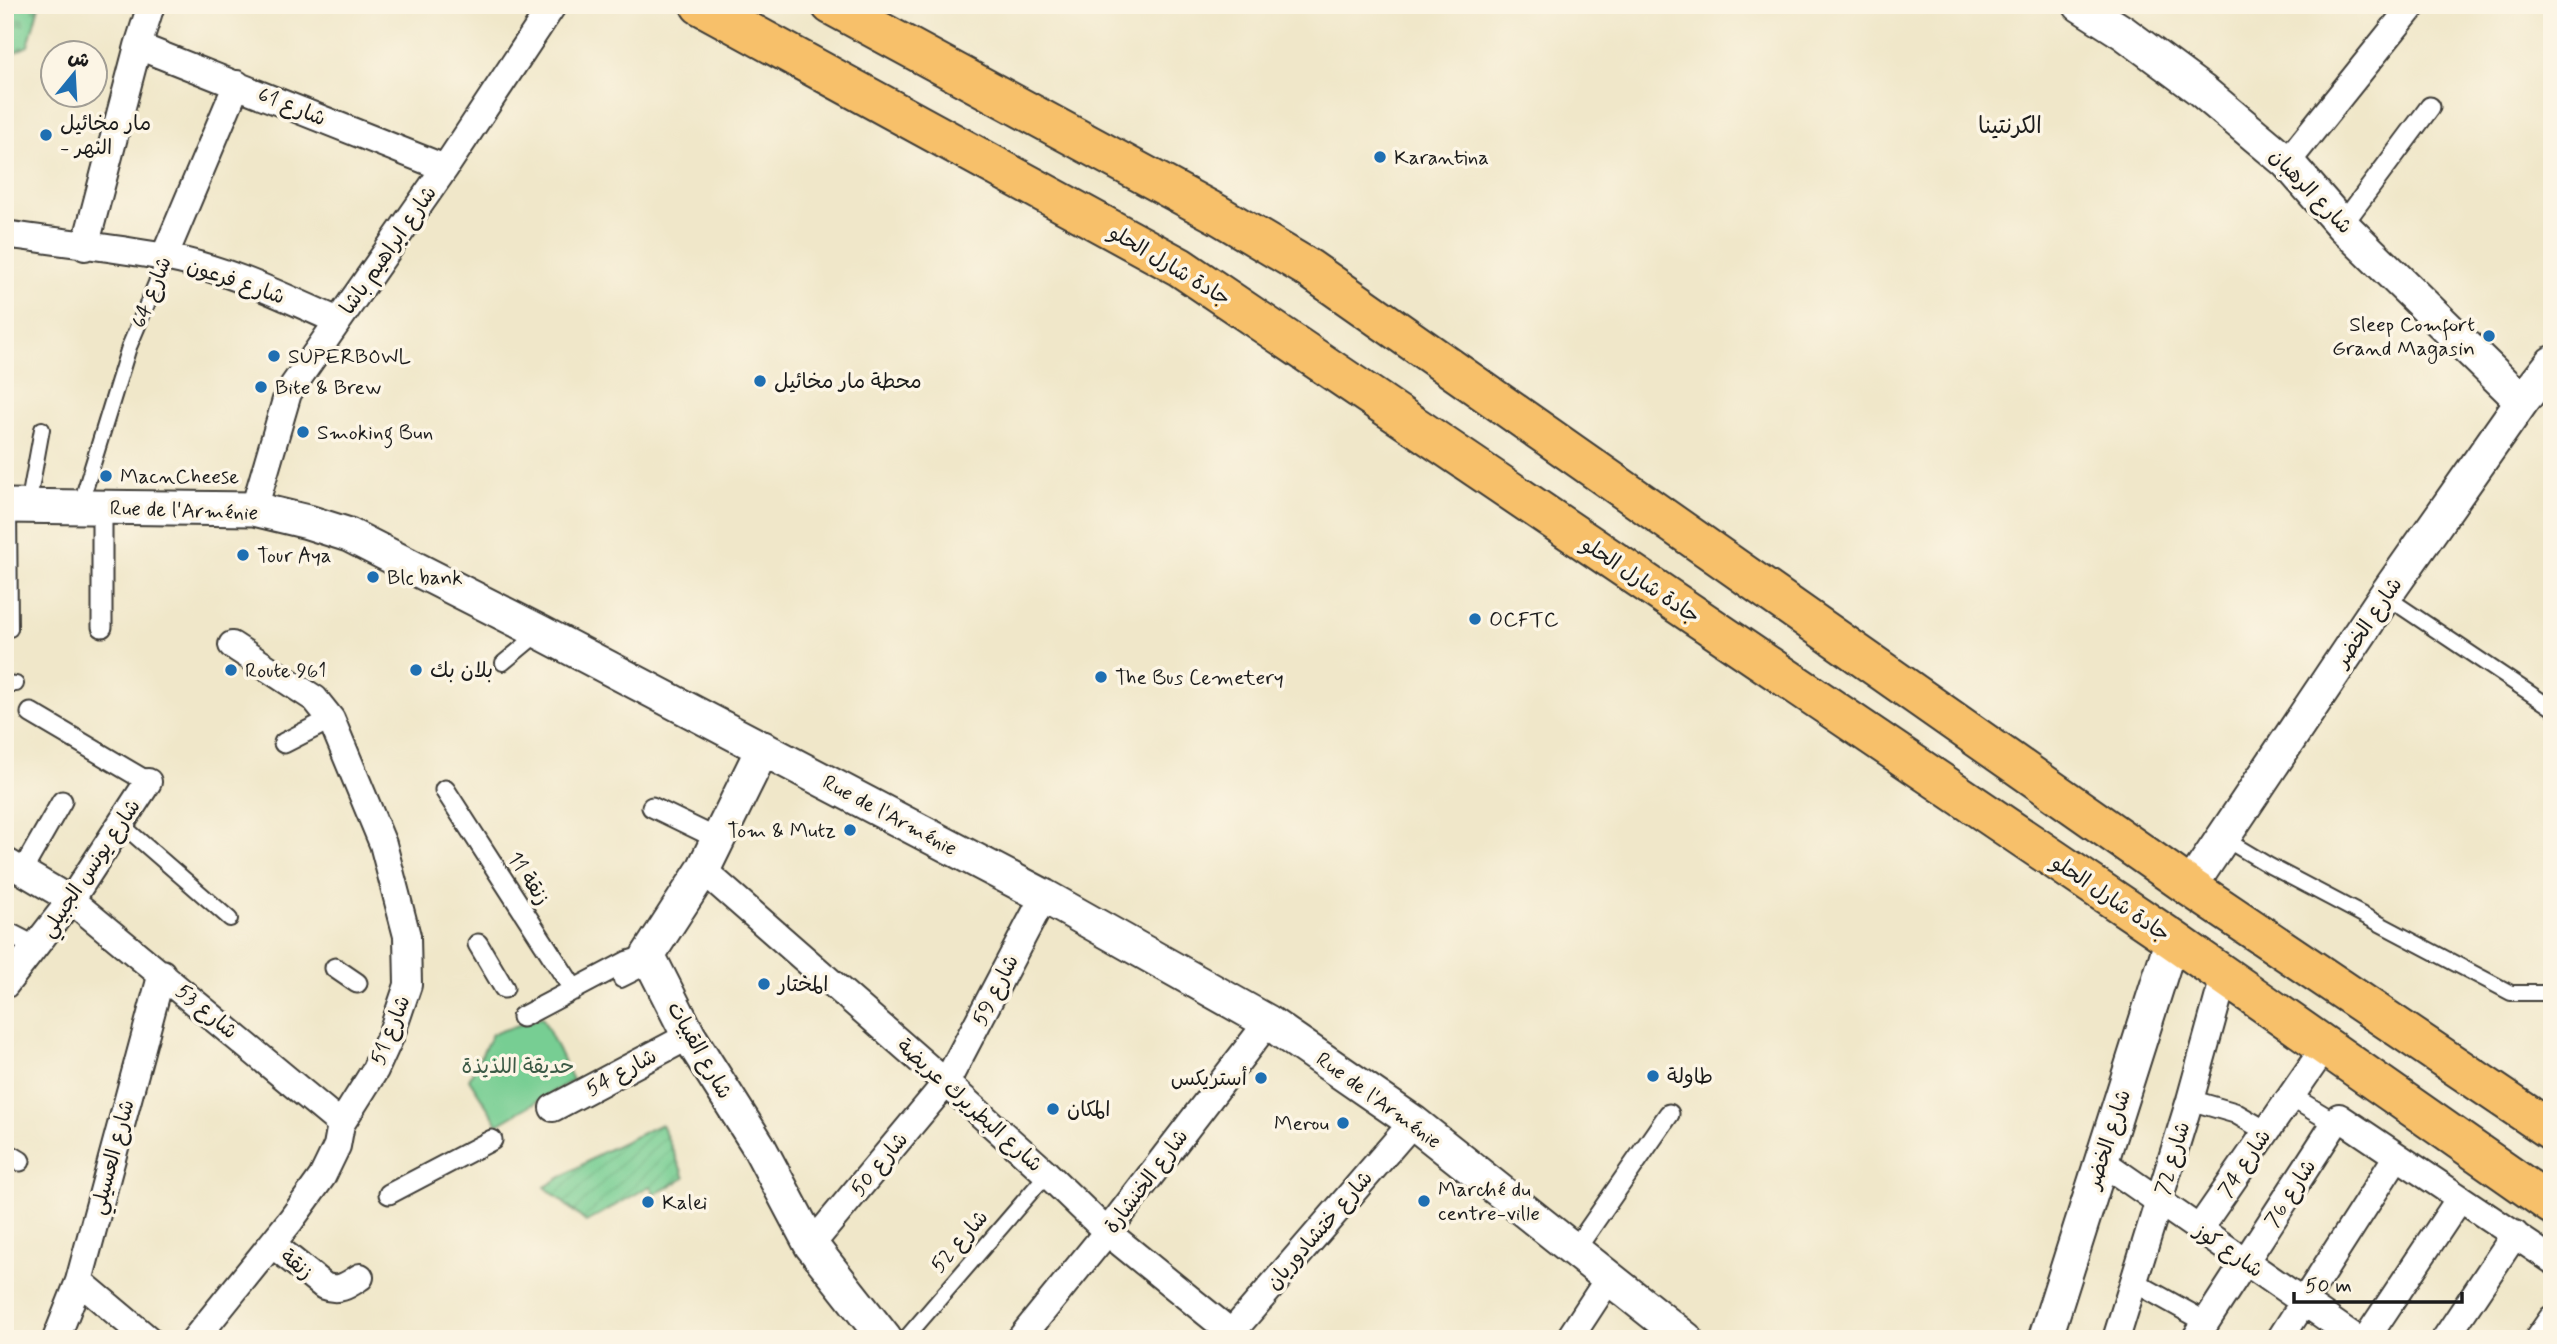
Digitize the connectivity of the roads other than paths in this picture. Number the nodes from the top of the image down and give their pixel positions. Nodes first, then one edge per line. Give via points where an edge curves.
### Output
1 (151, 5) edge
2 (553, 5) edge
3 (699, 5) edge
4 (831, 5) edge
5 (2080, 5) edge
6 (2413, 5) edge
7 (138, 46) junction
8 (237, 83) junction
9 (2430, 107) dead end
10 (2287, 162) junction
11 (445, 168) junction
12 (2342, 225) junction
13 (5, 234) edge
14 (85, 247) junction
15 (164, 257) junction
16 (338, 321) junction
17 (2552, 363) edge
18 (2522, 401) junction
19 (42, 429) dead end
20 (14, 506) edge
21 (91, 506) junction
22 (254, 509) junction
23 (2385, 596) junction
24 (102, 627) dead end
25 (10, 629) dead end
26 (540, 632) junction
27 (232, 645) dead end
28 (503, 663) dead end
29 (2552, 708) edge
30 (31, 713) dead end
31 (331, 719) junction
32 (284, 743) dead end
33 (762, 748) junction
34 (148, 782) joint
35 (445, 790) dead end
36 (62, 801) dead end
37 (652, 807) dead end
38 (121, 824) junction
39 (2222, 837) junction
40 (718, 839) junction
41 (13, 866) edge
42 (703, 870) junction
43 (2190, 887) junction
44 (1044, 896) junction
45 (71, 900) junction
46 (230, 919) dead end
47 (5, 931) edge
48 (2172, 940) junction
49 (478, 944) dead end
50 (36, 947) junction
51 (651, 960) junction
52 (335, 968) dead end
53 (162, 973) junction
54 (2224, 977) junction
55 (621, 980) dead end
56 (357, 983) dead end
57 (5, 985) edge
58 (504, 988) dead end
59 (574, 990) junction
60 (2552, 993) edge
61 (522, 1017) dead end
62 (1268, 1022) junction
63 (689, 1036) junction
64 (2325, 1047) junction
65 (946, 1083) junction
66 (2290, 1096) junction
67 (2190, 1100) junction
68 (553, 1108) dead end
69 (1669, 1114) dead end
70 (2337, 1120) junction
71 (1413, 1122) junction
72 (341, 1124) junction
73 (2266, 1131) junction
74 (2552, 1131) edge
75 (492, 1140) dead end
76 (2397, 1156) junction
77 (2101, 1161) junction
78 (1047, 1174) junction
79 (389, 1194) dead end
80 (2460, 1198) junction
81 (2159, 1201) junction
82 (2552, 1205) edge
83 (2199, 1229) junction
84 (1107, 1232) junction
85 (2515, 1234) junction
86 (272, 1244) junction
87 (811, 1245) junction
88 (1574, 1251) junction
89 (2246, 1261) junction
90 (2552, 1261) edge
91 (360, 1277) dead end
92 (1609, 1278) junction
93 (79, 1281) junction
94 (2134, 1282) junction
95 (2304, 1302) junction
96 (2552, 1319) edge
97 (2200, 1330) edge
98 (1232, 1336) edge
99 (56, 1339) edge
100 (148, 1339) edge
101 (195, 1339) edge
102 (885, 1339) edge
103 (905, 1339) edge
104 (1020, 1339) edge
105 (1569, 1339) edge
106 (1686, 1339) edge
107 (2045, 1339) edge
108 (2116, 1339) edge
109 (2280, 1339) edge
110 (2357, 1339) edge
111 (2367, 1339) edge
112 (2445, 1339) edge
113 (2538, 1339) edge

1 - 7 street
2 - 11 street, شارع ابراهيم باشا
3 - 48 highway, جادة شارل الحلو via 1180,267
4 - 43 highway via 1308,268
5 - 10 street, شارع الرهبان via 2201,90
6 - 10 street
7 - 8 street, شارع 61
7 - 14 street
8 - 11 street, شارع 61
8 - 15 street, شارع 64
9 - 12 street
10 - 12 street, شارع الرهبان
11 - 16 street, شارع ابراهيم باشا
12 - 18 street, شارع الرهبان
13 - 14 street, شارع فرعون
14 - 15 street, شارع فرعون
15 - 16 street, شارع فرعون via 247,281
15 - 21 lane, شارع 64 via 129,347
16 - 22 street, شارع ابراهيم باشا via 288,393
17 - 18 street, شارع الخضر
18 - 23 street, شارع الخضر
19 - 20 lane via 34,463
20 - 21 street, Rue de l'Arménie
20 - 25 lane
21 - 22 street, Rue de l'Arménie
21 - 24 street
22 - 26 street, Rue de l'Arménie via 349,536
23 - 29 lane
23 - 39 street, شارع الخضر
26 - 28 lane
26 - 33 street, Rue de l'Arménie
27 - 31 street, شارع 51 via 314,699
30 - 34 street
31 - 32 street
31 - 72 street, شارع 51 via 383,844 407,936 409,963 408,985 391,1035
33 - 40 street
33 - 44 street, Rue de l'Arménie
34 - 38 street, شارع يونس الجبيلي
35 - 59 street, زنقة 11
36 - 41 street
37 - 40 street
38 - 45 street, شارع يونس الجبيلي
38 - 46 lane
39 - 43 street, شارع الخضر
39 - 60 lane via 2511,993
40 - 42 street
41 - 45 street, شارع 53
42 - 51 street
42 - 65 street, شارع البطريرك عريضة
43 - 74 highway
44 - 62 street, Rue de l'Arménie
44 - 65 street, شارع 59
45 - 50 street, شارع يونس الجبيلي
45 - 53 street, شارع 53
47 - 50 street
48 - 54 highway, جادة شارل الحلو
48 - 77 street, شارع الخضر
49 - 58 street
50 - 57 street, شارع يونس الجبيلي
51 - 55 lane
51 - 59 street via 628,961
51 - 63 street, شارع القبيات
52 - 56 street
53 - 72 street, شارع 53
53 - 93 street, شارع العسيلي
54 - 64 highway, جادة شارل الحلو
54 - 67 street, شارع 72
59 - 61 street
62 - 71 street, Rue de l'Arménie
62 - 84 street, شارع الخنشارة
63 - 68 street, شارع 54
63 - 87 street, شارع القبيات via 758,1145
64 - 66 street, شارع 74
64 - 82 highway, جادة شارل الحلو
65 - 78 street, شارع البطريرك عريضة
65 - 87 street, شارع 50
66 - 70 street
66 - 73 street, شارع 74
67 - 73 street via 2235,1113
67 - 81 street, شارع 72
69 - 88 street
70 - 76 street
70 - 89 street, شارع 76
71 - 88 street, Rue de l'Arménie
71 - 98 street, شارع ختشادوريان
72 - 86 street, شارع 51 via 337,1146 322,1177
73 - 83 street, شارع 74
75 - 79 street
76 - 80 street
76 - 95 street
77 - 81 street, شارع كوز
77 - 107 street, شارع الخضر
78 - 84 street, شارع البطريرك عريضة
78 - 103 lane, شارع 52
80 - 85 street
80 - 111 street
81 - 83 street, شارع كوز
81 - 94 street, شارع 72
83 - 89 street, شارع كوز
84 - 98 street, شارع البطريرك عريضة
84 - 104 street, شارع الخنشارة
85 - 90 street
85 - 112 street
86 - 91 street, زنقة via 331,1289 343,1288
86 - 101 street, شارع 51
87 - 102 street, شارع القبيات
88 - 92 street, Rue de l'Arménie
89 - 95 street, شارع كوز
89 - 97 street, شارع 76
92 - 105 street
92 - 106 street, Rue de l'Arménie
93 - 99 street, شارع العسيلي
93 - 100 street
94 - 97 street
94 - 108 street, شارع 72
95 - 109 street
95 - 110 street, شارع كوز
96 - 113 street

